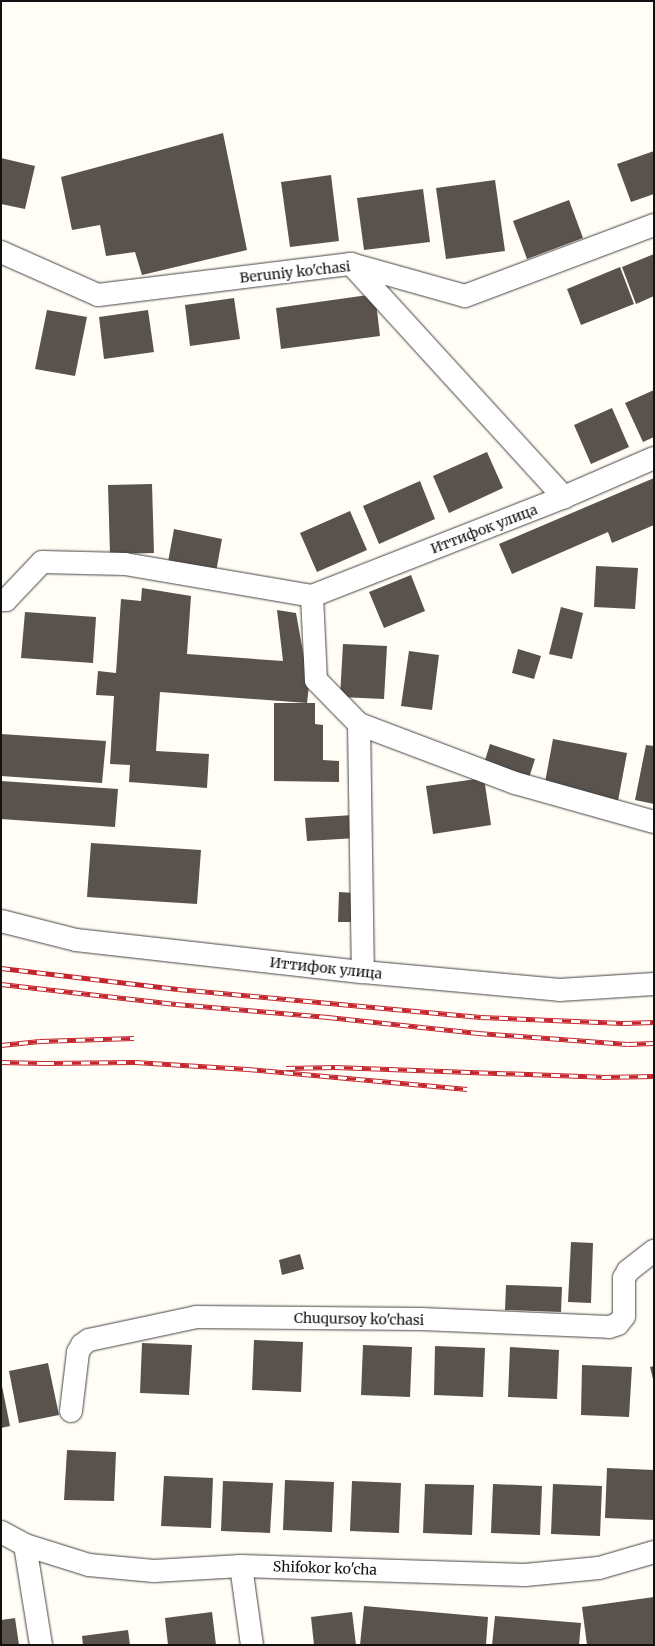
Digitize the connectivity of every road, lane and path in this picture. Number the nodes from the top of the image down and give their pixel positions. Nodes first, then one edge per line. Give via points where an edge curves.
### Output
1 (654, 225) edge
2 (1, 252) edge
3 (351, 264) junction
4 (654, 458) edge
5 (564, 497) junction
6 (312, 596) junction
7 (1, 600) edge
8 (358, 724) junction
9 (654, 822) edge
10 (1, 922) edge
11 (363, 972) junction
12 (654, 984) edge
13 (654, 1251) edge
14 (71, 1411) dead end
15 (1, 1532) edge
16 (25, 1545) junction
17 (654, 1552) edge
18 (240, 1566) junction
19 (41, 1645) edge
20 (252, 1645) edge

1 - 3 street, Beruniy ko'chasi via 465,296
2 - 3 street, Beruniy ko'chasi via 98,295
3 - 5 street
4 - 5 street, Иттифок улица
5 - 6 street, Иттифок улица
6 - 7 street via 125,564 42,562 6,600
6 - 8 street via 316,680
8 - 9 street via 515,783
8 - 11 street
10 - 11 street, Иттифок улица via 76,940
11 - 12 street, Иттифок улица via 560,990
13 - 14 street, Chuqursoy ko'chasi via 628,1271 624,1278 624,1316 618,1324 609,1327 421,1319 196,1317 89,1340 78,1352
15 - 16 street, Shifokor ko'cha
16 - 18 street, Shifokor ko'cha via 84,1563 111,1568 154,1571
16 - 19 street
17 - 18 street, Shifokor ko'cha via 598,1568 525,1575
18 - 20 street

